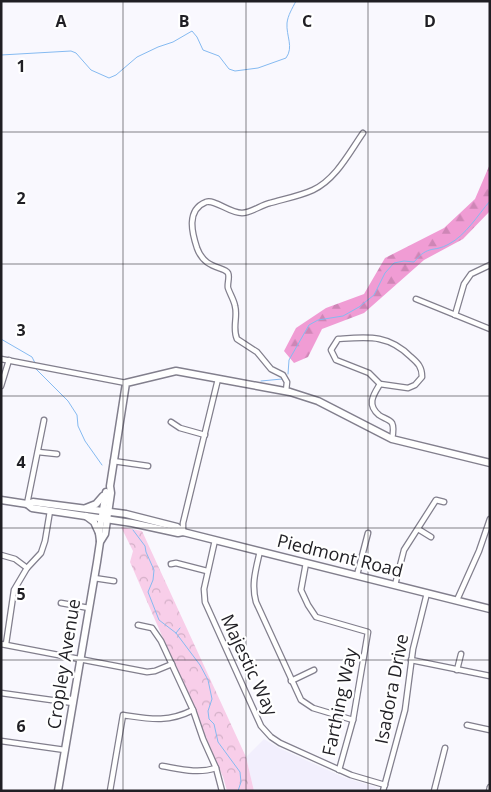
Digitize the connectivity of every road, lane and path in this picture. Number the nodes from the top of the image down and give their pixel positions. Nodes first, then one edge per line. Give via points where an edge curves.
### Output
1 (363, 133) dead end
2 (490, 265) edge
3 (416, 299) dead end
4 (455, 315) junction
5 (490, 329) edge
6 (1, 359) edge
7 (8, 360) junction
8 (218, 379) junction
9 (126, 383) junction
10 (380, 384) junction
11 (1, 386) edge
12 (286, 391) junction
13 (44, 420) dead end
14 (171, 422) dead end
15 (205, 435) junction
16 (392, 439) junction
17 (38, 452) junction
18 (57, 454) dead end
19 (113, 461) junction
20 (490, 462) edge
21 (148, 466) dead end
22 (109, 490) junction
23 (1, 500) edge
24 (444, 502) dead end
25 (27, 504) junction
26 (50, 512) junction
27 (85, 512) junction
28 (126, 514) junction
29 (105, 515) junction
30 (490, 519) edge
31 (124, 522) junction
32 (418, 529) junction
33 (183, 532) junction
34 (102, 533) junction
35 (368, 533) dead end
36 (431, 537) dead end
37 (215, 540) junction
38 (260, 551) junction
39 (1, 555) edge
40 (306, 563) junction
41 (171, 564) dead end
42 (27, 568) junction
43 (207, 571) junction
44 (357, 575) junction
45 (94, 578) junction
46 (114, 581) dead end
47 (395, 585) junction
48 (427, 593) junction
49 (457, 600) junction
50 (61, 603) dead end
51 (89, 608) junction
52 (490, 609) edge
53 (138, 625) dead end
54 (4, 644) edge
55 (461, 654) dead end
56 (81, 658) junction
57 (411, 660) junction
58 (172, 664) junction
59 (314, 670) dead end
60 (457, 670) junction
61 (490, 676) edge
62 (291, 681) junction
63 (1, 693) edge
64 (73, 703) junction
65 (193, 710) junction
66 (353, 720) junction
67 (466, 725) dead end
68 (490, 730) edge
69 (1, 741) edge
70 (445, 748) dead end
71 (65, 750) junction
72 (162, 766) dead end
73 (216, 768) junction
74 (339, 770) junction
75 (385, 785) junction
76 (490, 787) edge
77 (58, 791) edge
78 (110, 791) edge
79 (222, 791) edge
80 (383, 791) edge
81 (434, 791) edge
82 (489, 791) edge

1 - 12 street via 336,172 313,190 246,213 234,212 210,201 199,206 192,218 203,260 227,271 228,288 236,307 234,324 238,339 258,352 271,369 283,375 287,382
2 - 4 street via 471,274 464,284
3 - 4 street
4 - 5 street
6 - 7 street
7 - 9 street
7 - 11 street
8 - 9 street via 176,371
8 - 12 street
8 - 15 street
9 - 19 street, Cropley Avenue
10 - 10 street via 369,373 336,360 331,350 338,339 389,340 420,365 422,377 415,385
10 - 16 street via 371,400 378,414 391,422
12 - 16 street via 318,401
13 - 17 street
14 - 15 street
15 - 33 street
16 - 20 street
17 - 18 street
17 - 25 street
19 - 21 street
19 - 22 street, Cropley Avenue
22 - 27 street
22 - 28 street via 114,504
22 - 29 street, Cropley Avenue
23 - 25 street, Piedmont Road
24 - 32 street via 436,500
25 - 26 street, Piedmont Road
25 - 27 street, Piedmont Road via 33,502
26 - 27 street, Piedmont Road
26 - 42 street via 41,553
27 - 29 street, Piedmont Road
27 - 34 street
28 - 29 street, Piedmont Road
28 - 33 street, Piedmont Road via 177,527
29 - 31 street, Piedmont Road
29 - 34 street, Cropley Avenue
30 - 49 street
31 - 33 street, Piedmont Road
31 - 34 street via 112,525
32 - 36 street
32 - 47 street via 404,550
33 - 37 street, Piedmont Road
34 - 45 street, Cropley Avenue
35 - 44 street
37 - 38 street, Piedmont Road
37 - 43 street, Majestic Way
38 - 40 street, Piedmont Road
38 - 62 street via 253,579 254,596
39 - 42 street via 15,559
40 - 44 street, Piedmont Road
40 - 66 street, Farthing Way via 301,590 316,617 368,632
41 - 43 street
42 - 54 street via 14,590
43 - 74 street, Majestic Way via 205,602 261,726 280,743
44 - 47 street, Piedmont Road
45 - 46 street
45 - 51 street, Cropley Avenue
47 - 48 street, Piedmont Road
48 - 49 street, Piedmont Road
48 - 57 street, Isadora Drive
49 - 52 street, Piedmont Road
50 - 51 street
51 - 56 street, Cropley Avenue
53 - 58 street via 152,628
54 - 56 street
55 - 60 street
56 - 58 street via 147,672
56 - 64 street, Cropley Avenue
57 - 60 street
57 - 75 street, Isadora Drive via 405,710
58 - 65 street
59 - 62 street
60 - 61 street
62 - 66 street via 301,700 313,708
63 - 64 street
64 - 71 street, Cropley Avenue
65 - 73 street
65 - 78 street via 158,720 123,715
66 - 74 street, Farthing Way
67 - 68 street
69 - 71 street
70 - 81 street
71 - 77 street, Cropley Avenue
72 - 73 street via 193,771
73 - 79 street
74 - 75 street, Majestic Way
75 - 80 street, Isadora Drive
76 - 82 street

